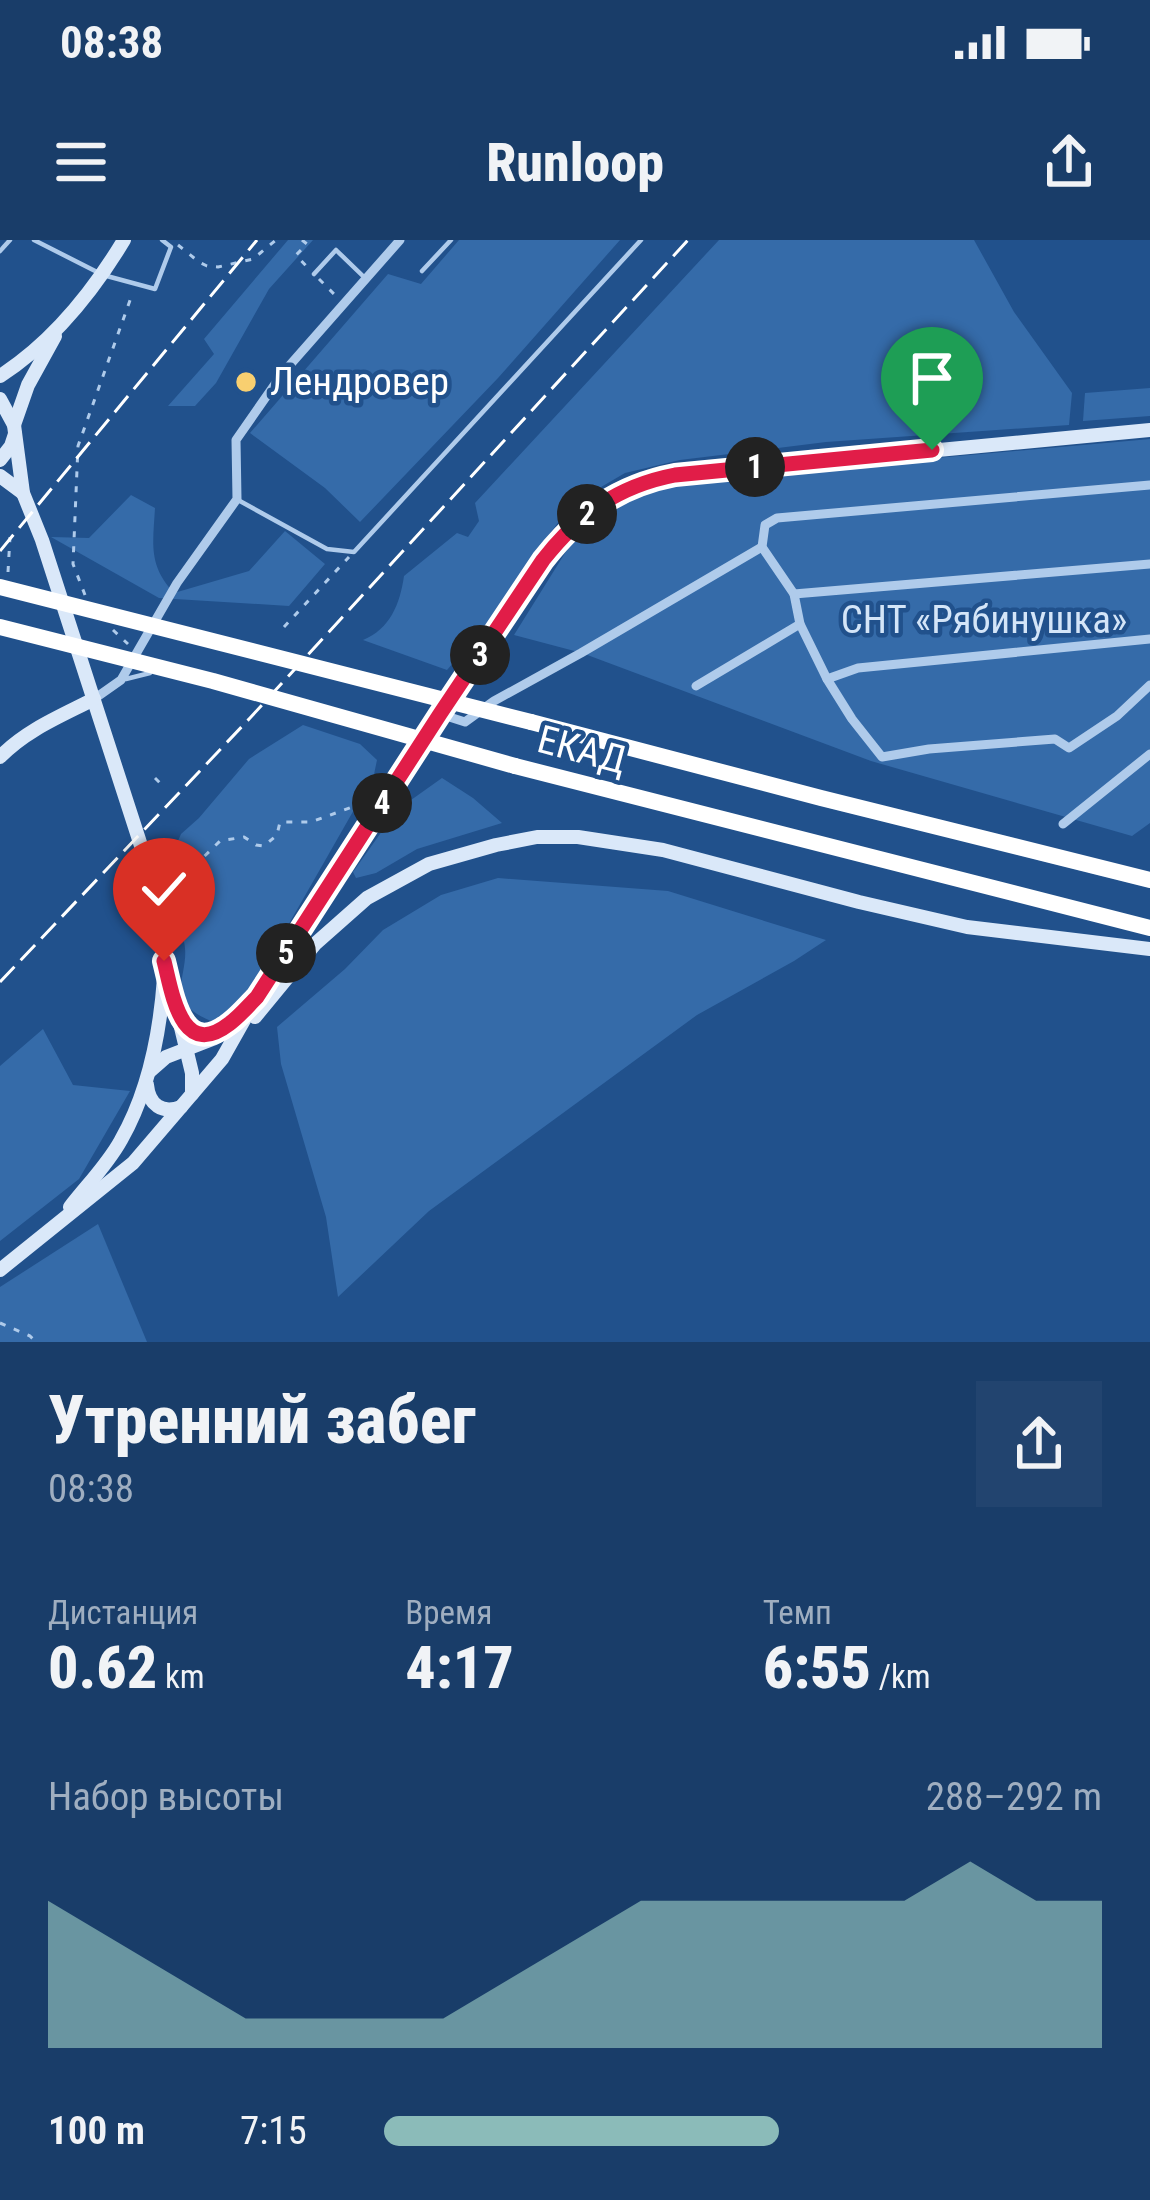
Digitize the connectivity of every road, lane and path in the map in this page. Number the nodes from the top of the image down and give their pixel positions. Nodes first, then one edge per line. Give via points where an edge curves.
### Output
1 (10, 240) edge
2 (34, 240) edge
3 (124, 240) edge
4 (162, 240) edge
5 (172, 240) edge
6 (276, 240) edge
7 (400, 240) edge
8 (451, 240) edge
9 (641, 240) edge
10 (0, 251) edge
11 (422, 271) dead end
12 (314, 274) dead end
13 (103, 275) junction
14 (365, 278) junction
15 (136, 285) junction
16 (60, 327) junction
17 (0, 376) edge
18 (0, 399) edge
19 (15, 429) junction
20 (1150, 430) edge
21 (0, 460) edge
22 (0, 476) edge
23 (1150, 485) edge
24 (23, 493) junction
25 (237, 499) junction
26 (10, 538) dead end
27 (762, 547) junction
28 (354, 552) junction
29 (1150, 564) edge
30 (4, 581) edge
31 (794, 594) junction
32 (90, 607) dead end
33 (121, 617) dead end
34 (106, 622) dead end
35 (800, 624) junction
36 (0, 627) edge
37 (284, 628) dead end
38 (1150, 639) edge
39 (140, 651) junction
40 (179, 670) dead end
41 (827, 679) junction
42 (122, 680) junction
43 (1150, 685) edge
44 (696, 686) dead end
45 (94, 699) junction
46 (440, 714) junction
47 (1150, 754) edge
48 (0, 758) edge
49 (155, 778) dead end
50 (165, 788) dead end
51 (371, 800) dead end
52 (1063, 824) dead end
53 (1150, 880) edge
54 (161, 891) dead end
55 (1150, 928) edge
56 (1150, 950) edge
57 (164, 961) junction
58 (257, 997) junction
59 (178, 1014) junction
60 (229, 1025) junction
61 (184, 1050) junction
62 (166, 1057) junction
63 (222, 1059) junction
64 (190, 1067) junction
65 (148, 1075) junction
66 (188, 1102) junction
67 (57, 1222) junction
68 (0, 1270) edge
69 (0, 1322) edge
70 (36, 1342) edge

1 - 10 lane
2 - 13 lane
3 - 13 main road
4 - 15 lane via 171,247 155,289
5 - 6 path via 218,267 253,259
7 - 14 street
8 - 11 lane
9 - 28 lane
12 - 14 lane via 336,250
13 - 15 lane
13 - 16 main road
14 - 25 street via 236,440
15 - 32 path via 78,446 73,564
16 - 17 main road
16 - 19 main road
18 - 19 main road
19 - 21 main road
19 - 24 main road
20 - 46 main road via 644,481 562,536
22 - 24 main road
23 - 27 street via 777,518 765,525
24 - 45 main road
25 - 28 lane via 327,549
25 - 39 street
26 - 30 path
27 - 31 street
27 - 46 street via 465,722
28 - 37 path
29 - 31 street
30 - 53 highway, ЕКАД, bridge
31 - 35 street
33 - 39 lane
34 - 39 path
35 - 41 street
35 - 44 street
36 - 55 highway, ЕКАД, bridge
38 - 41 street via 858,668
39 - 42 street
40 - 42 lane
41 - 43 street via 882,757 1055,739 1069,748
42 - 45 street
45 - 48 main road
45 - 57 main road via 144,855
46 - 58 main road
47 - 52 street
49 - 50 path
51 - 54 path via 311,822 280,822 264,846 244,837 220,841 180,880 167,913
56 - 63 main road via 967,927 663,850 537,837 429,864 367,898 291,970
57 - 59 main road
57 - 65 main road
58 - 60 main road
58 - 63 main road
59 - 60 main road via 199,1034
59 - 61 main road
60 - 61 main road
61 - 62 main road
61 - 64 main road
62 - 64 main road
62 - 65 main road
63 - 66 main road
64 - 66 main road
65 - 66 main road via 158,1107
65 - 67 main road via 119,1145
66 - 67 main road via 133,1163
67 - 68 main road
69 - 70 path

